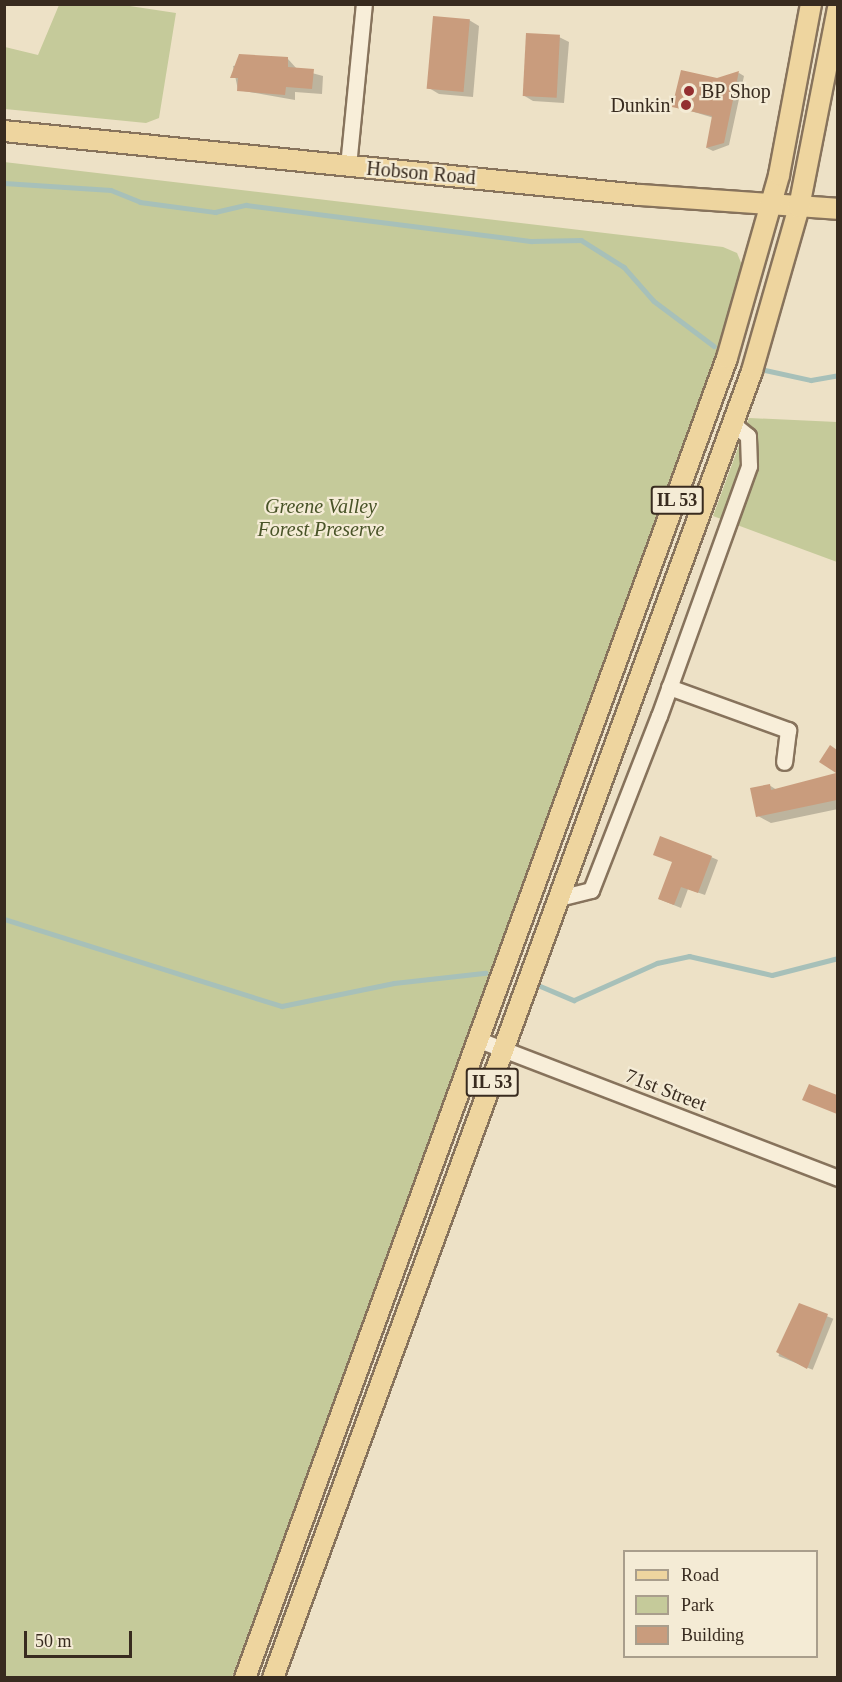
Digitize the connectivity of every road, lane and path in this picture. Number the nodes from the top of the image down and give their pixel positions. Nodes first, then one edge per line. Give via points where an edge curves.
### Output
1 (364, 4) edge
2 (811, 4) edge
3 (837, 9) edge
4 (4, 131) edge
5 (348, 166) junction
6 (770, 205) junction
7 (799, 207) junction
8 (837, 209) edge
9 (733, 424) junction
10 (669, 687) junction
11 (784, 762) dead end
12 (559, 898) junction
13 (479, 1040) junction
14 (504, 1050) junction
15 (837, 1178) edge
16 (245, 1677) edge
17 (273, 1677) edge

1 - 5 street
2 - 6 main road, IL 53
3 - 7 main road, IL 53
4 - 5 main road, Hobson Road
5 - 6 main road, Hobson Road
6 - 7 main road, Hobson Road
6 - 13 main road, IL 53 via 747,297 692,459
7 - 8 main road, Hobson Road
7 - 9 main road, IL 53
9 - 10 street via 748,436 749,466
9 - 12 main road, IL 53
10 - 11 street via 788,730
10 - 12 street via 591,890
12 - 14 main road, IL 53
13 - 14 street, 71st Street
13 - 16 main road, IL 53
14 - 15 street, 71st Street
14 - 17 main road, IL 53

